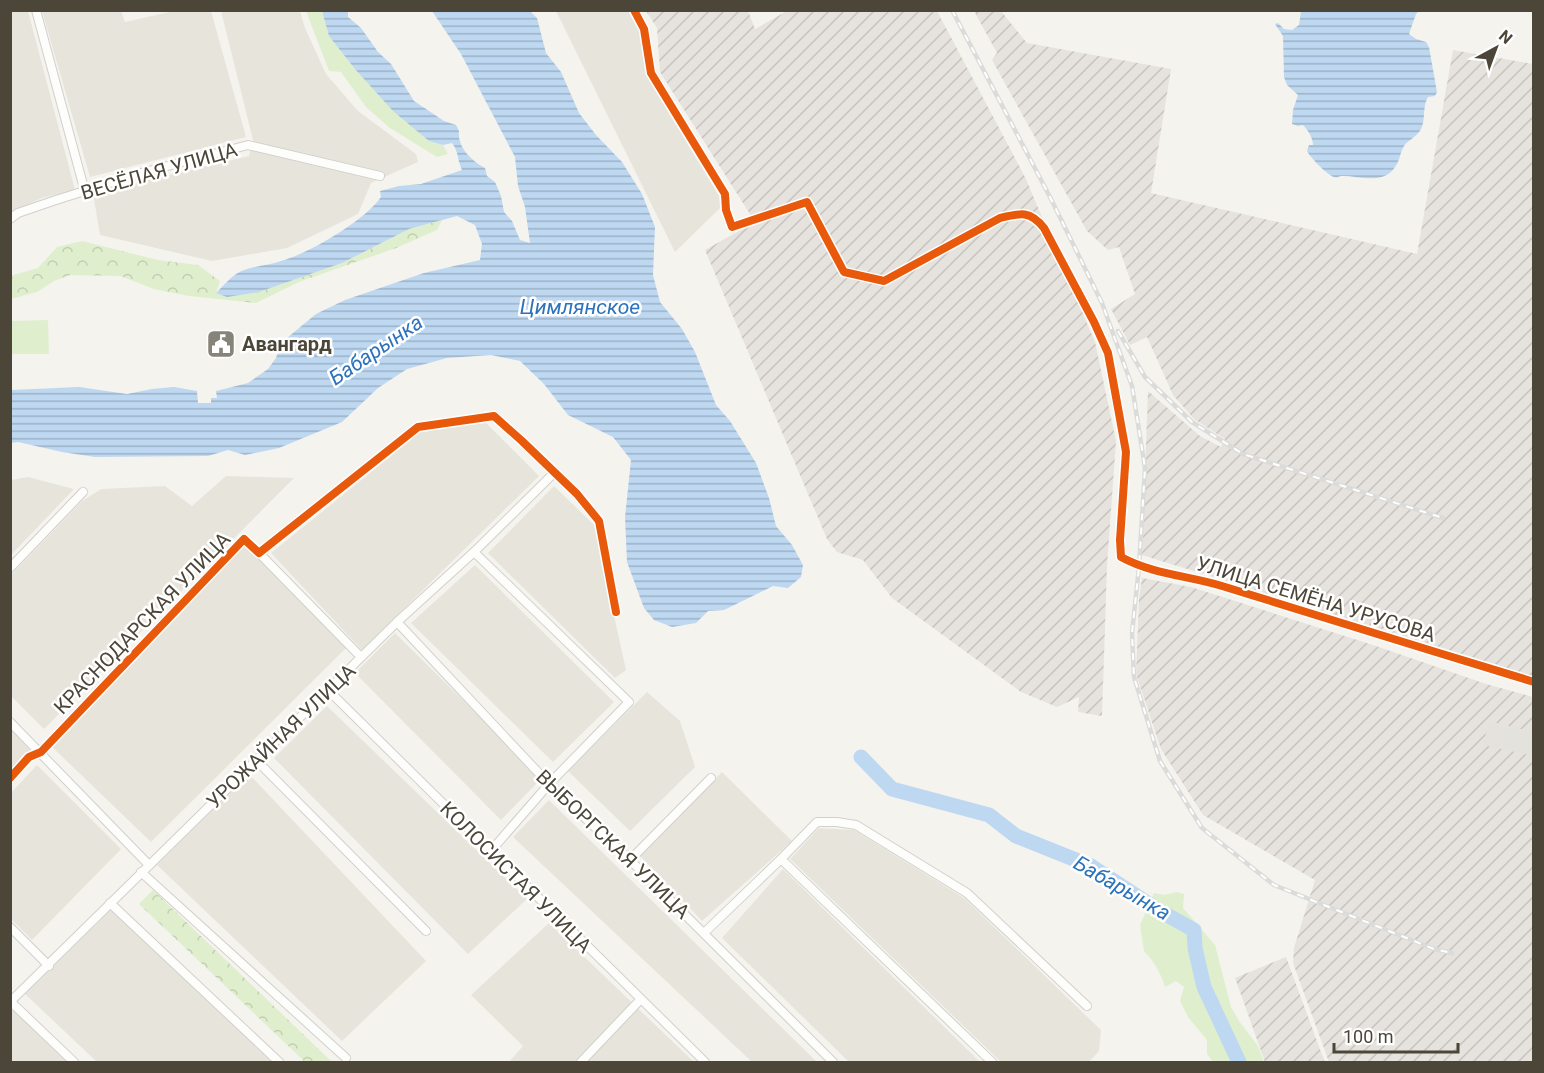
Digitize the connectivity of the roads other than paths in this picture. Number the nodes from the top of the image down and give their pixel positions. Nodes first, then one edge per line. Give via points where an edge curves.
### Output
1 (36, 10) edge
2 (634, 10) edge
3 (380, 176) dead end
4 (85, 192) junction
5 (10, 219) edge
6 (555, 472) junction
7 (83, 492) dead end
8 (474, 552) junction
9 (259, 553) junction
10 (10, 568) edge
11 (616, 612) dead end
12 (397, 622) junction
13 (361, 657) junction
14 (1533, 682) edge
15 (329, 691) junction
16 (10, 722) edge
17 (41, 752) junction
18 (257, 760) junction
19 (10, 778) edge
20 (711, 778) dead end
21 (549, 784) junction
22 (490, 852) junction
23 (630, 860) junction
24 (781, 860) junction
25 (149, 865) junction
26 (141, 872) junction
27 (110, 903) junction
28 (10, 927) edge
29 (426, 931) dead end
30 (704, 933) junction
31 (49, 966) junction
32 (640, 1000) junction
33 (11, 1002) edge
34 (1087, 1006) dead end
35 (346, 1058) dead end
36 (74, 1062) edge
37 (279, 1062) edge
38 (581, 1062) edge
39 (705, 1062) edge
40 (833, 1062) edge
41 (992, 1062) edge

1 - 4 street
2 - 14 street, УЛИЦА СЕМЁНА УРУСОВА via 644,28 651,73 725,194 732,227 807,202 844,272 884,281 1000,218 1018,214 1035,217 1108,353 1126,452 1121,557 1139,567 1209,582
3 - 4 street, ВЕСЁЛАЯ УЛИЦА via 248,145
4 - 5 street, ВЕСЁЛАЯ УЛИЦА
6 - 8 street, УРОЖАЙНАЯ УЛИЦА
6 - 9 street, КРАСНОДАРСКАЯ УЛИЦА via 494,416 418,427
6 - 11 street, КРАСНОДАРСКАЯ УЛИЦА via 599,521
7 - 10 street
8 - 12 street, УРОЖАЙНАЯ УЛИЦА
8 - 21 street via 629,702
9 - 13 street
9 - 17 street, КРАСНОДАРСКАЯ УЛИЦА via 244,539
12 - 13 street, УРОЖАЙНАЯ УЛИЦА
12 - 21 street, ВЫБОРГСКАЯ УЛИЦА
13 - 15 street, УРОЖАЙНАЯ УЛИЦА
15 - 18 street, УРОЖАЙНАЯ УЛИЦА
15 - 22 street, КОЛОСИСТАЯ УЛИЦА
16 - 17 street
17 - 19 street, КРАСНОДАРСКАЯ УЛИЦА via 29,757
17 - 25 street
18 - 25 street, УРОЖАЙНАЯ УЛИЦА
18 - 29 street
20 - 23 street
21 - 22 street
21 - 23 street, ВЫБОРГСКАЯ УЛИЦА
22 - 32 street, КОЛОСИСТАЯ УЛИЦА
23 - 30 street, ВЫБОРГСКАЯ УЛИЦА
24 - 30 street
24 - 34 street via 817,822 856,825 967,892
24 - 41 street
25 - 26 street, УРОЖАЙНАЯ УЛИЦА
26 - 27 street, УРОЖАЙНАЯ УЛИЦА
26 - 35 street
27 - 31 street, УРОЖАЙНАЯ УЛИЦА
27 - 37 street
28 - 31 street
30 - 40 street, ВЫБОРГСКАЯ УЛИЦА
31 - 33 street, УРОЖАЙНАЯ УЛИЦА
32 - 38 street
32 - 39 street, КОЛОСИСТАЯ УЛИЦА
33 - 36 street

